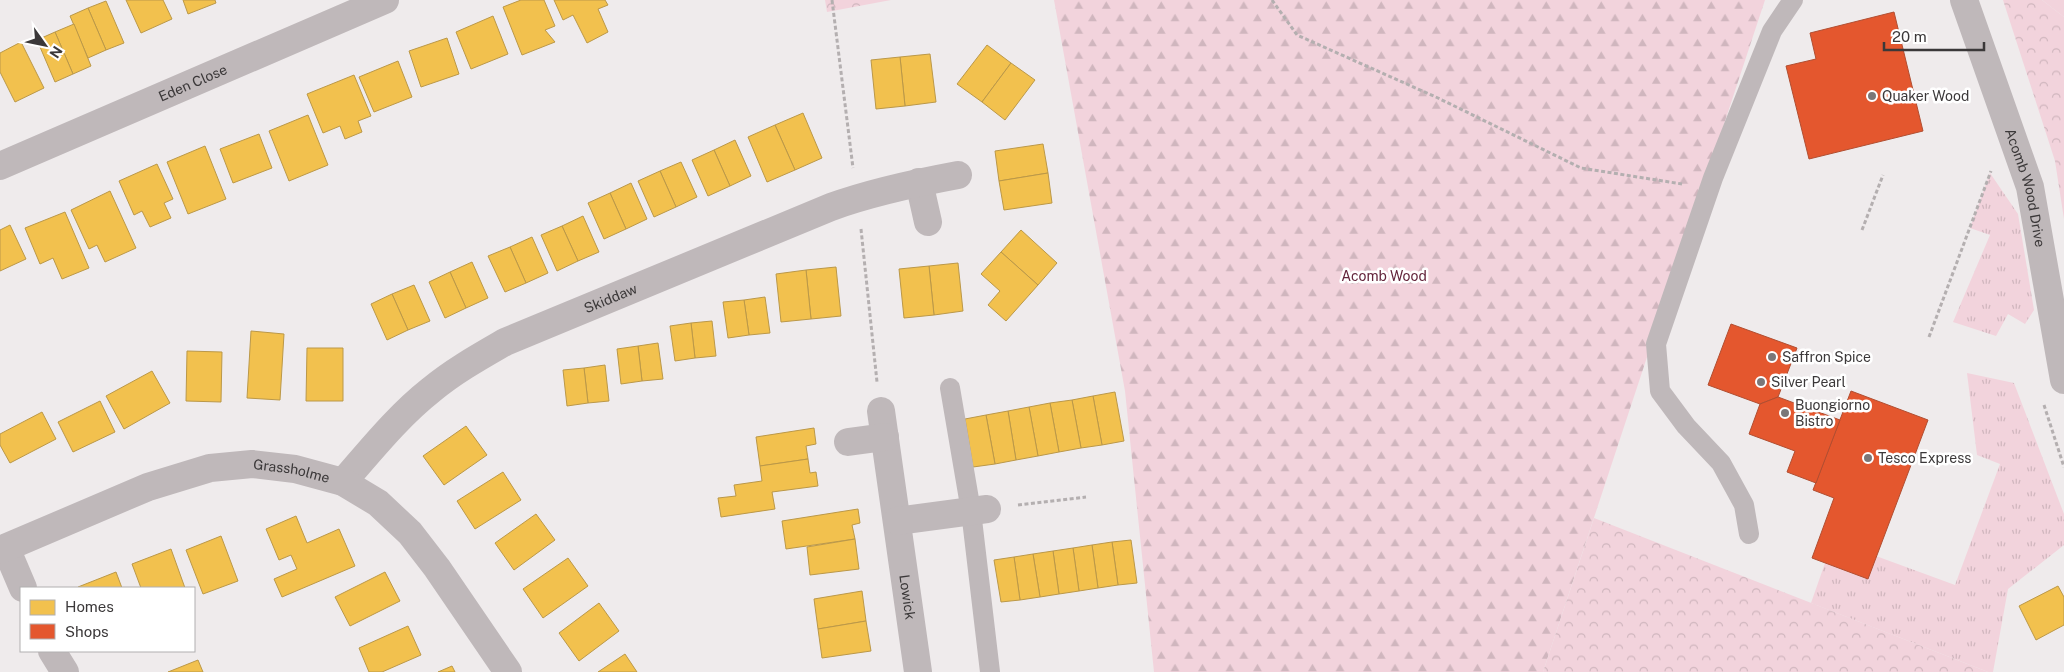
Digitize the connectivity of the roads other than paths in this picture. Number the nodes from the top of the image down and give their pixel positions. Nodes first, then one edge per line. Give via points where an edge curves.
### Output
1 (386, 0) edge
2 (1793, 0) edge
3 (1964, 0) edge
4 (0, 166) edge
5 (958, 175) dead end
6 (919, 182) junction
7 (928, 222) dead end
8 (2064, 380) edge
9 (950, 388) dead end
10 (848, 442) dead end
11 (343, 482) junction
12 (979, 510) junction
13 (897, 521) junction
14 (1749, 534) dead end
15 (3, 549) edge
16 (22, 587) edge
17 (53, 652) edge
18 (65, 672) edge
19 (508, 672) edge
20 (918, 672) edge
21 (990, 672) edge

1 - 4 street, Eden Close
2 - 14 lane via 1772,31 1709,188 1656,344 1660,391 1686,426 1721,463 1744,504
3 - 8 street, Acomb Wood Drive via 2030,186
5 - 6 street, Skiddaw
6 - 7 street
6 - 11 street, Skiddaw via 857,197 831,207 505,342 464,365 430,391 386,433
9 - 12 lane
10 - 13 street, Lowick via 883,424
11 - 15 street, Grassholme via 294,468 260,465 210,468 148,487
11 - 19 street, Grassholme via 378,503 410,533
12 - 13 street
12 - 21 lane
13 - 20 street, Lowick
15 - 16 street
17 - 18 street

